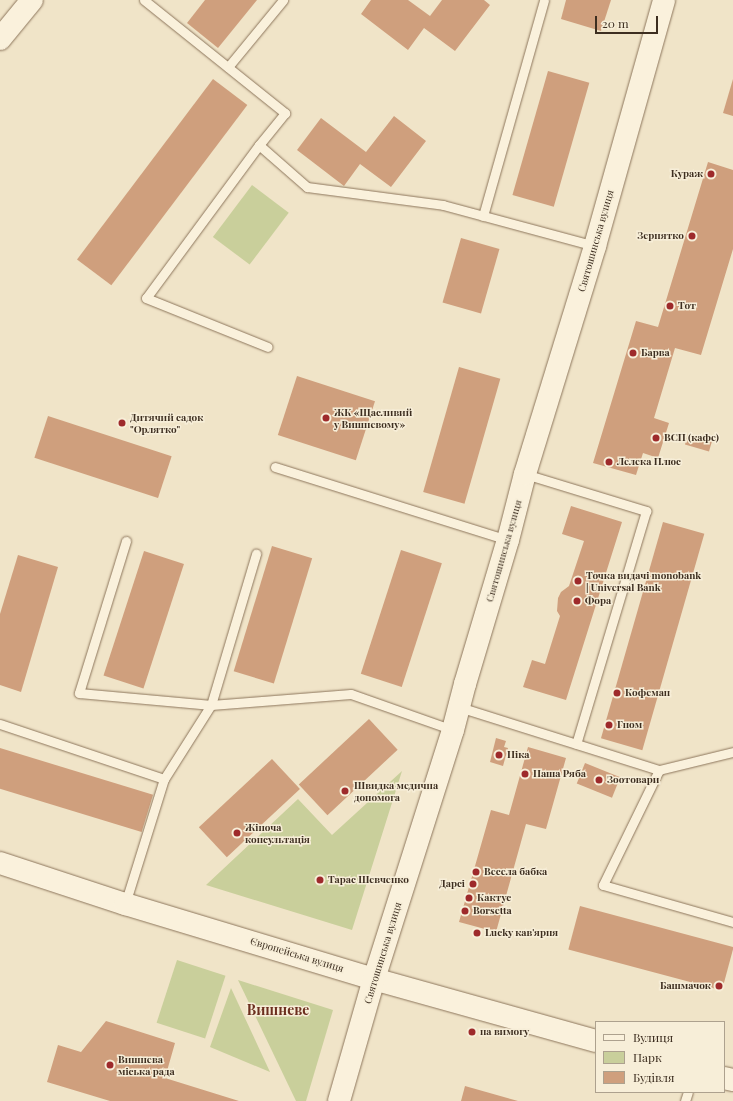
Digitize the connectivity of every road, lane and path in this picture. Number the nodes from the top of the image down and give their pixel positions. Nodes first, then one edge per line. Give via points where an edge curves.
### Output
1 (32, 0) edge
2 (144, 0) edge
3 (283, 0) edge
4 (544, 0) edge
5 (664, 0) edge
6 (0, 39) edge
7 (228, 67) junction
8 (259, 145) junction
9 (483, 216) junction
10 (595, 246) junction
11 (268, 347) dead end
12 (275, 467) dead end
13 (525, 474) junction
14 (508, 540) junction
15 (126, 541) dead end
16 (256, 554) dead end
17 (211, 706) junction
18 (459, 707) junction
19 (0, 724) edge
20 (453, 730) junction
21 (576, 744) junction
22 (733, 752) edge
23 (659, 770) junction
24 (164, 779) junction
25 (0, 863) edge
26 (125, 904) junction
27 (733, 922) edge
28 (374, 979) junction
29 (595, 1042) edge
30 (339, 1101) edge

1 - 6 street
2 - 7 lane
3 - 7 lane
4 - 9 lane
5 - 10 street, Святошинська вулиця
7 - 8 lane via 285,113
8 - 9 lane via 307,186 443,205
8 - 11 lane via 146,298
9 - 10 lane
10 - 13 street, Святошинська вулиця
12 - 14 lane
13 - 14 street, Святошинська вулиця
13 - 21 lane via 646,511
14 - 18 street, Святошинська вулиця
15 - 17 lane via 79,693
16 - 17 lane
17 - 20 lane via 351,694
17 - 24 lane
18 - 20 street, Святошинська вулиця
18 - 21 lane
19 - 24 lane
20 - 28 street, Святошинська вулиця
21 - 23 lane
22 - 23 lane
23 - 27 lane via 603,885
24 - 26 lane
25 - 26 street, Європейська вулиця
26 - 28 street, Європейська вулиця
28 - 29 street, Європейська вулиця
28 - 30 street, Святошинська вулиця

